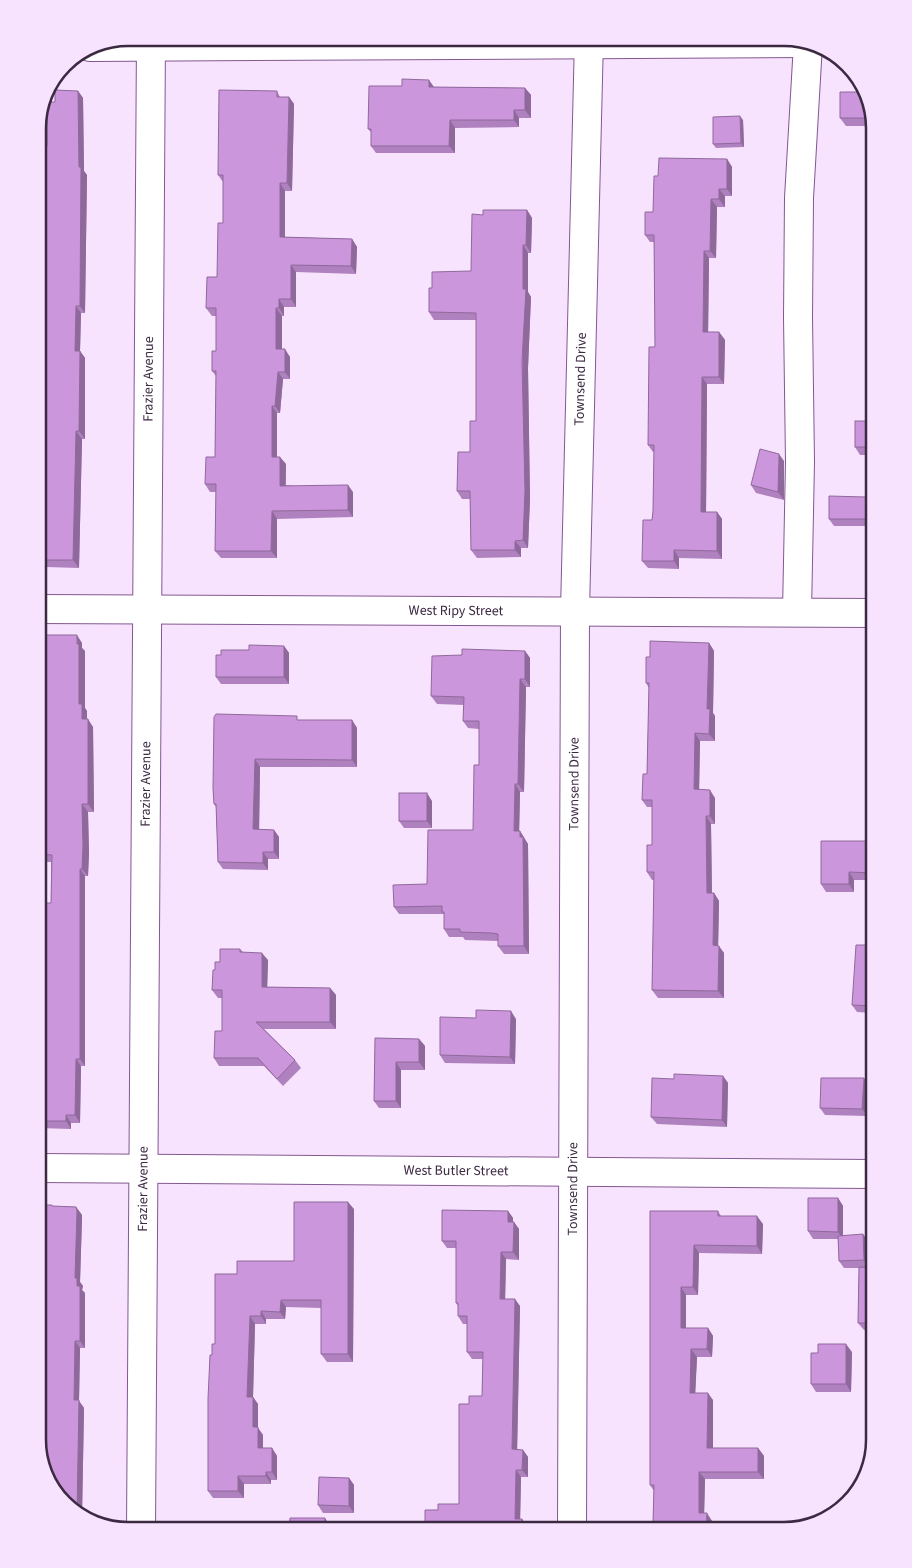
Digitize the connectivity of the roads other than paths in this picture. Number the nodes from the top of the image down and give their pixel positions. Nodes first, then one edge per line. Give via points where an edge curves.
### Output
1 (151, 46) edge
2 (589, 46) edge
3 (807, 50) edge
4 (46, 609) edge
5 (147, 609) junction
6 (575, 611) junction
7 (797, 612) junction
8 (866, 613) edge
9 (46, 1168) edge
10 (143, 1169) junction
11 (575, 1172) junction
12 (866, 1174) edge
13 (141, 1522) edge
14 (572, 1522) edge

1 - 5 street, Frazier Avenue
2 - 6 street, Townsend Drive
3 - 7 street via 799,198
4 - 5 street, West Ripy Street
5 - 6 street, West Ripy Street
5 - 10 street, Frazier Avenue
6 - 7 street, West Ripy Street
6 - 11 street, Townsend Drive
7 - 8 street, West Ripy Street
9 - 10 street, West Butler Street
10 - 11 street, West Butler Street
10 - 13 street, Frazier Avenue
11 - 12 street, West Butler Street
11 - 14 street, Townsend Drive

